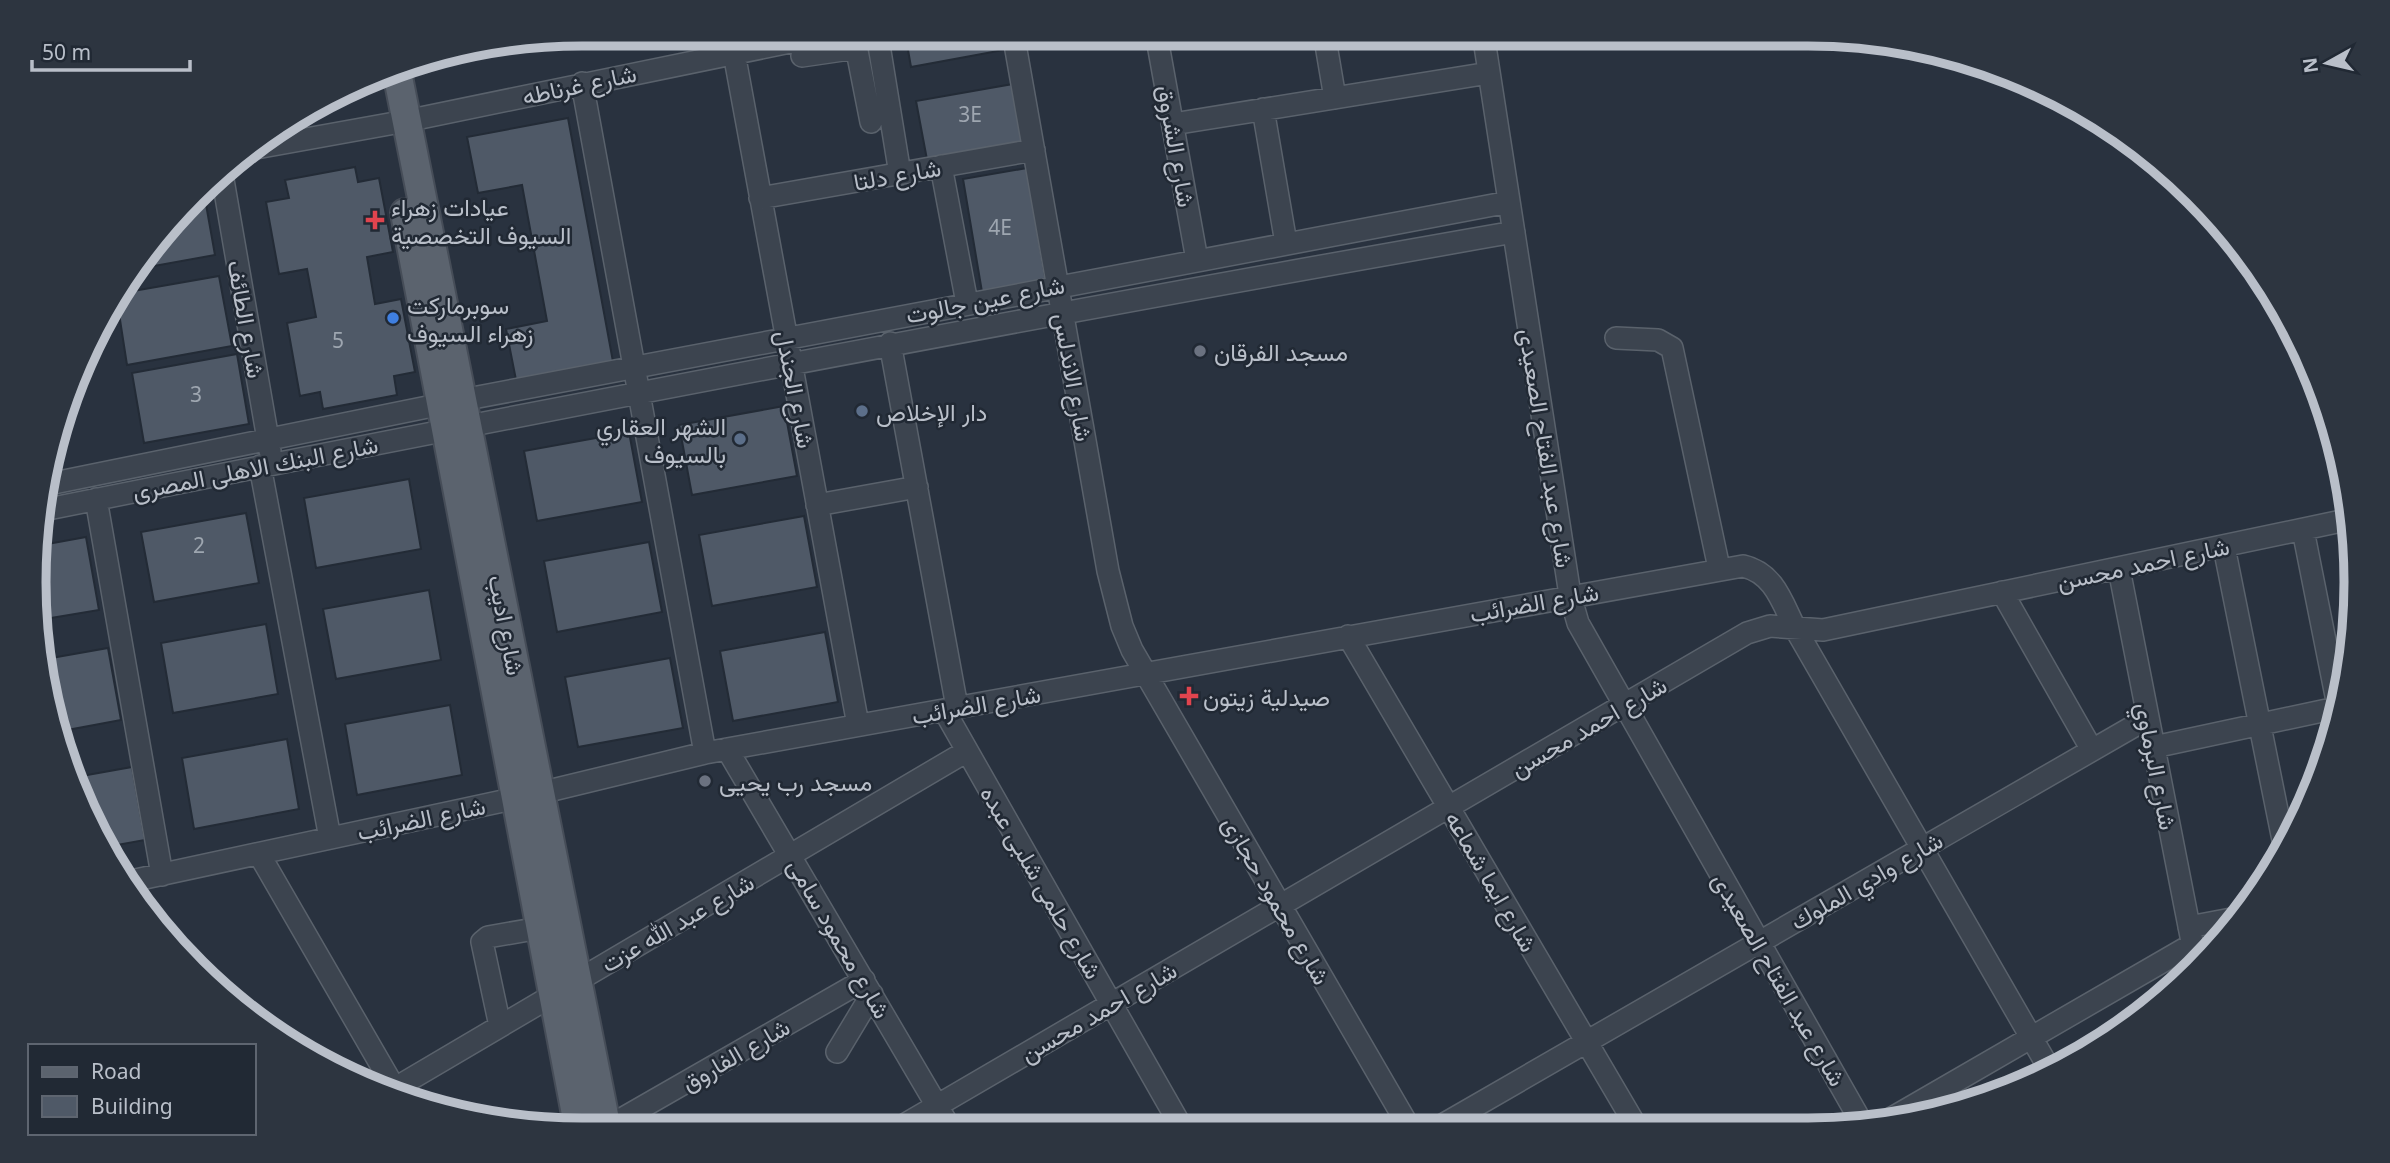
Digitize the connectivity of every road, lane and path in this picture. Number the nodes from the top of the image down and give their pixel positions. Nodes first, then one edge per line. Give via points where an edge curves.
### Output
1 (769, 46) edge
2 (877, 46) edge
3 (1015, 46) edge
4 (1158, 46) edge
5 (1326, 46) edge
6 (1485, 46) edge
7 (734, 53) junction
8 (802, 57) dead end
9 (1489, 73) junction
10 (396, 79) edge
11 (582, 83) junction
12 (1335, 98) junction
13 (1263, 109) junction
14 (876, 111) junction
15 (398, 123) junction
16 (1172, 124) junction
17 (270, 145) edge
18 (1034, 150) junction
19 (942, 166) junction
20 (900, 174) junction
21 (224, 183) edge
22 (761, 198) junction
23 (1509, 202) junction
24 (1514, 232) junction
25 (1286, 243) junction
26 (1197, 260) junction
27 (1058, 285) junction
28 (967, 303) junction
29 (1062, 311) junction
30 (786, 338) junction
31 (1616, 338) dead end
32 (890, 343) junction
33 (791, 362) junction
34 (634, 367) junction
35 (638, 391) junction
36 (453, 414) junction
37 (268, 440) junction
38 (266, 465) junction
39 (55, 483) edge
40 (917, 487) junction
41 (96, 499) junction
42 (817, 505) junction
43 (51, 508) edge
44 (2341, 521) edge
45 (2303, 530) junction
46 (2224, 547) junction
47 (1719, 568) junction
48 (2119, 569) junction
49 (2002, 592) junction
50 (1570, 595) junction
51 (1795, 628) junction
52 (1348, 636) junction
53 (1145, 673) junction
54 (2334, 685) edge
55 (1624, 705) junction
56 (951, 708) junction
57 (2328, 711) edge
58 (2148, 718) junction
59 (2260, 724) junction
60 (858, 725) junction
61 (2154, 747) junction
62 (727, 749) junction
63 (2092, 750) junction
64 (967, 751) junction
65 (705, 753) junction
66 (528, 795) junction
67 (1448, 807) junction
68 (2282, 833) edge
69 (330, 838) junction
70 (1922, 848) junction
71 (259, 854) junction
72 (791, 855) junction
73 (162, 875) junction
74 (137, 880) edge
75 (1280, 905) junction
76 (540, 928) junction
77 (2212, 933) edge
78 (1759, 942) junction
79 (2193, 944) edge
80 (577, 981) junction
81 (868, 987) junction
82 (553, 995) junction
83 (1111, 1004) junction
84 (500, 1026) junction
85 (2031, 1037) junction
86 (1586, 1042) junction
87 (837, 1052) dead end
88 (2046, 1062) edge
89 (387, 1081) edge
90 (402, 1086) edge
91 (937, 1105) junction
92 (1910, 1108) edge
93 (1857, 1115) edge
94 (594, 1118) edge
95 (596, 1118) edge
96 (619, 1118) edge
97 (915, 1118) edge
98 (944, 1118) edge
99 (1176, 1118) edge
100 (1404, 1118) edge
101 (1455, 1118) edge
102 (1631, 1118) edge

1 - 7 street, شارع غرناطه
2 - 14 street
3 - 18 street, شارع الاندلس
4 - 16 street, شارع الشروق
5 - 12 street
6 - 9 street, شارع عبد الفتاح الصعيدى
7 - 11 street, شارع غرناطه
7 - 22 street, شارع الجندل
8 - 14 street via 857,51
9 - 12 street
9 - 23 street, شارع عبد الفتاح الصعيدى
10 - 15 main road, شارع اديب
11 - 15 street, شارع غرناطه
11 - 34 street
12 - 13 street
13 - 16 street
13 - 25 street
14 - 20 street
15 - 17 street, شارع غرناطه
15 - 36 main road, شارع اديب
16 - 26 street, شارع الشروق
18 - 19 street, شارع دلتا
18 - 27 street, شارع الاندلس
19 - 20 street, شارع دلتا
19 - 28 street
20 - 22 street, شارع دلتا
21 - 37 street, شارع الطائف
22 - 30 street, شارع الجندل
23 - 24 street, شارع عبد الفتاح الصعيدى
23 - 25 street, شارع عين جالوت
24 - 29 street, شارع عين جالوت
24 - 50 street, شارع عبد الفتاح الصعيدى
25 - 26 street, شارع عين جالوت
26 - 27 street, شارع عين جالوت
27 - 28 street, شارع عين جالوت
27 - 29 street, شارع الاندلس
28 - 30 street, شارع عين جالوت
29 - 32 street, شارع عين جالوت
29 - 53 street, شارع الاندلس via 1115,604
30 - 33 street, شارع الجندل
30 - 34 street, شارع عين جالوت
31 - 47 street via 1658,340 1672,348
32 - 33 street, شارع عين جالوت
32 - 40 street, شارع حلمى شلبى عبده
33 - 35 street, شارع عين جالوت
33 - 42 street, شارع الجندل
34 - 35 street
34 - 36 street, شارع عين جالوت
35 - 36 street, شارع عين جالوت
35 - 65 street
36 - 37 street, شارع البنك الاهلى المصرى
36 - 38 street, شارع البنك الاهلى المصرى
36 - 66 main road, شارع اديب
37 - 38 street, شارع الطائف
37 - 39 street, شارع البنك الاهلى المصرى
38 - 41 street, شارع البنك الاهلى المصرى
38 - 69 street, شارع الطائف
40 - 42 street
40 - 56 street, شارع حلمى شلبى عبده
41 - 43 street, شارع البنك الاهلى المصرى
41 - 73 street
42 - 60 street, شارع الجندل
44 - 45 street, شارع احمد محسن
45 - 46 street, شارع احمد محسن
45 - 54 street
46 - 48 street, شارع احمد محسن
46 - 59 street
47 - 50 street, شارع الضرائب
47 - 51 street, شارع الضرائب via 1743,566 1766,576
48 - 49 street, شارع احمد محسن
48 - 58 street, شارع البرماوي
49 - 51 street, شارع احمد محسن via 1823,630
49 - 63 street
50 - 52 street, شارع الضرائب
50 - 55 street, شارع عبد الفتاح الصعيدى via 1578,623
51 - 55 street, شارع احمد محسن via 1770,626 1747,633
51 - 70 street, شارع الضرائب
52 - 53 street, شارع الضرائب
52 - 67 street, شارع ايما شماعه
53 - 56 street, شارع الضرائب
53 - 75 street, شارع محمود حجازى
55 - 67 street, شارع احمد محسن
55 - 78 street, شارع عبد الفتاح الصعيدى
56 - 60 street, شارع الضرائب
56 - 64 street, شارع حلمى شلبى عبده
57 - 59 street
58 - 61 street, شارع البرماوي
58 - 63 street, شارع وادي الملوك
59 - 61 street
59 - 68 street
60 - 62 street, شارع الضرائب
61 - 79 street, شارع البرماوي
62 - 65 street, شارع الضرائب
62 - 72 street, شارع محمود سامى
63 - 70 street, شارع وادي الملوك
64 - 72 street, شارع عبد الله عزت
64 - 83 street, شارع حلمى شلبى عبده
65 - 66 street, شارع الضرائب
66 - 69 street, شارع الضرائب
66 - 76 main road, شارع اديب
66 - 80 main road, شارع اديب
67 - 75 street, شارع احمد محسن
67 - 86 street, شارع ايما شماعه
69 - 71 street, شارع الضرائب
70 - 78 street, شارع وادي الملوك
70 - 85 street, شارع الضرائب
71 - 73 street, شارع الضرائب
71 - 89 street
72 - 80 street, شارع عبد الله عزت
72 - 81 street, شارع محمود سامى
73 - 74 street, شارع الضرائب
75 - 83 street, شارع احمد محسن
75 - 100 street, شارع محمود حجازى
76 - 82 main road, شارع اديب
76 - 84 street via 482,942
77 - 79 street
78 - 86 street, شارع وادي الملوك
78 - 93 street, شارع عبد الفتاح الصعيدى
79 - 85 street
80 - 82 street, شارع عبد الله عزت
80 - 95 main road, شارع اديب
81 - 87 street
81 - 91 street, شارع محمود سامى
81 - 96 street, شارع الفاروق
82 - 84 street, شارع عبد الله عزت
82 - 94 main road, شارع اديب
83 - 91 street, شارع احمد محسن
83 - 99 street, شارع حلمى شلبى عبده
84 - 90 street, شارع عبد الله عزت
85 - 88 street, شارع الضرائب
85 - 92 street
86 - 101 street, شارع وادي الملوك
86 - 102 street, شارع ايما شماعه
91 - 97 street, شارع احمد محسن
91 - 98 street, شارع محمود سامى

